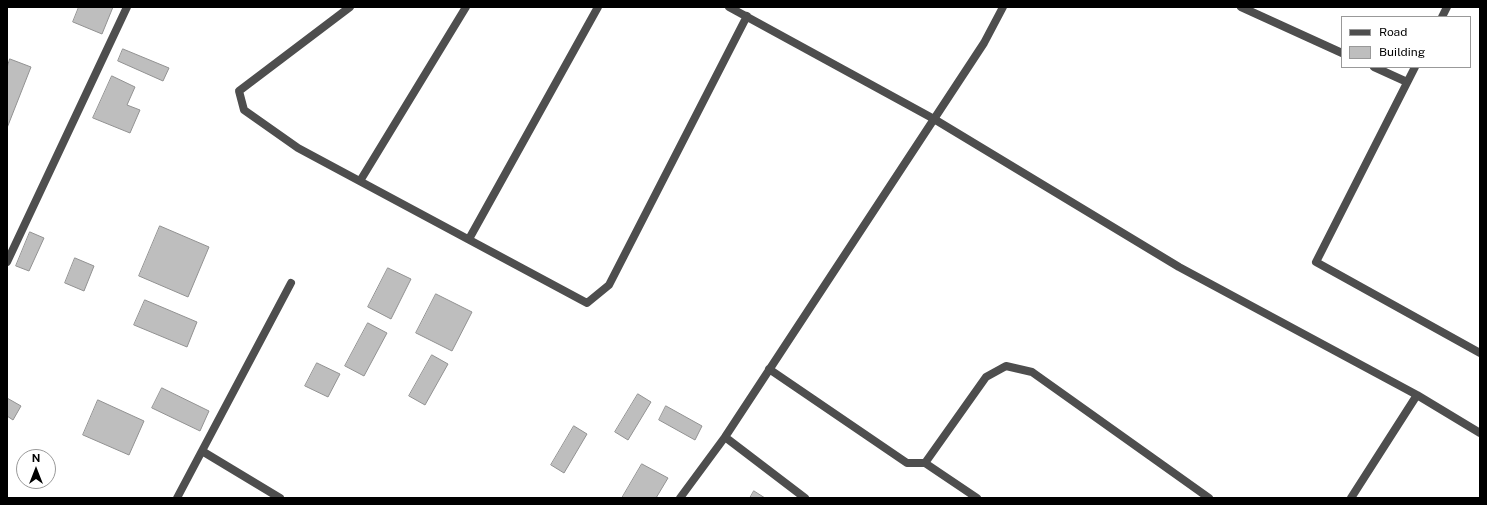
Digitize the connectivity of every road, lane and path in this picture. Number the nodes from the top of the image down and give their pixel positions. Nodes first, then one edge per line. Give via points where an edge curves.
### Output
1 (127, 7) edge
2 (350, 7) edge
3 (466, 7) edge
4 (598, 7) edge
5 (729, 7) edge
6 (1003, 7) edge
7 (1241, 7) edge
8 (1447, 7) edge
9 (747, 16) junction
10 (1442, 16) edge
11 (1341, 53) edge
12 (1376, 68) edge
13 (1414, 68) edge
14 (1407, 82) junction
15 (934, 119) junction
16 (360, 182) junction
17 (469, 239) junction
18 (7, 262) edge
19 (291, 284) dead end
20 (1480, 353) edge
21 (769, 369) junction
22 (1417, 395) junction
23 (1480, 433) edge
24 (725, 437) junction
25 (202, 451) junction
26 (925, 463) junction
27 (177, 498) edge
28 (280, 498) edge
29 (680, 498) edge
30 (805, 498) edge
31 (977, 498) edge
32 (1209, 498) edge
33 (1352, 498) edge

1 - 18 street
2 - 16 street via 239,91 244,110 298,148
3 - 16 street
4 - 17 street
5 - 9 street
6 - 15 street via 984,43
7 - 11 street
8 - 10 street
9 - 15 street
9 - 17 street via 609,285 587,303
12 - 14 street
13 - 14 street
14 - 20 street via 1316,262
15 - 21 street
15 - 22 street via 1179,267
16 - 17 street
19 - 25 street
21 - 24 street
21 - 26 street via 907,463
22 - 23 street
22 - 33 street
24 - 29 street
24 - 30 street
25 - 27 street
25 - 28 street
26 - 31 street
26 - 32 street via 986,377 1006,366 1032,372

